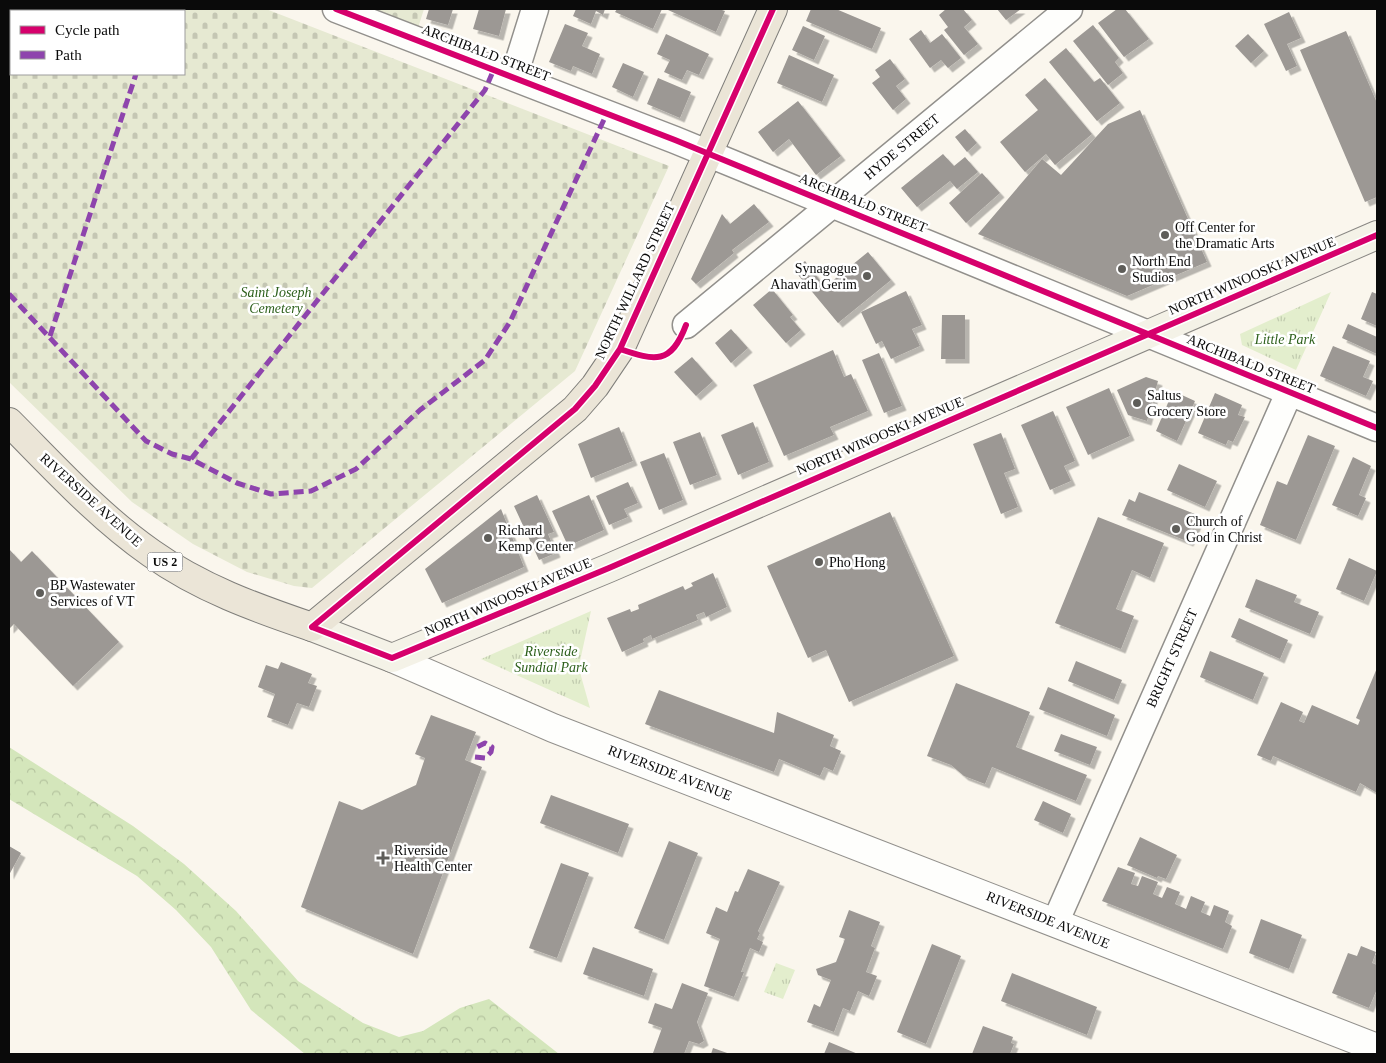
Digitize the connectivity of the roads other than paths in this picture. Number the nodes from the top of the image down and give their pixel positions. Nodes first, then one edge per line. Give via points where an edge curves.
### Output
1 (336, 9) edge
2 (536, 9) edge
3 (773, 9) edge
4 (1069, 9) edge
5 (514, 76) junction
6 (707, 153) junction
7 (832, 204) junction
8 (1377, 235) edge
9 (686, 325) dead end
10 (1148, 334) junction
11 (1289, 393) junction
12 (9, 422) edge
13 (1377, 428) edge
14 (312, 627) junction
15 (392, 658) junction
16 (1055, 922) junction
17 (1377, 1048) edge

1 - 5 street, ARCHIBALD STREET
2 - 5 street
3 - 6 main road, NORTH WILLARD STREET
4 - 7 street, HYDE STREET
5 - 6 street, ARCHIBALD STREET
6 - 7 street, ARCHIBALD STREET
6 - 14 main road, NORTH WILLARD STREET via 620,349 595,386 553,428
7 - 9 street, HYDE STREET
7 - 10 street, ARCHIBALD STREET
8 - 10 main road, NORTH WINOOSKI AVENUE
10 - 11 street, ARCHIBALD STREET
10 - 15 main road, NORTH WINOOSKI AVENUE via 609,568
11 - 13 street, ARCHIBALD STREET
11 - 16 street, BRIGHT STREET
12 - 14 main road, RIVERSIDE AVENUE / US 2 via 93,505 152,554 216,591
14 - 15 main road, RIVERSIDE AVENUE
15 - 16 street, RIVERSIDE AVENUE via 553,728
16 - 17 street, RIVERSIDE AVENUE

